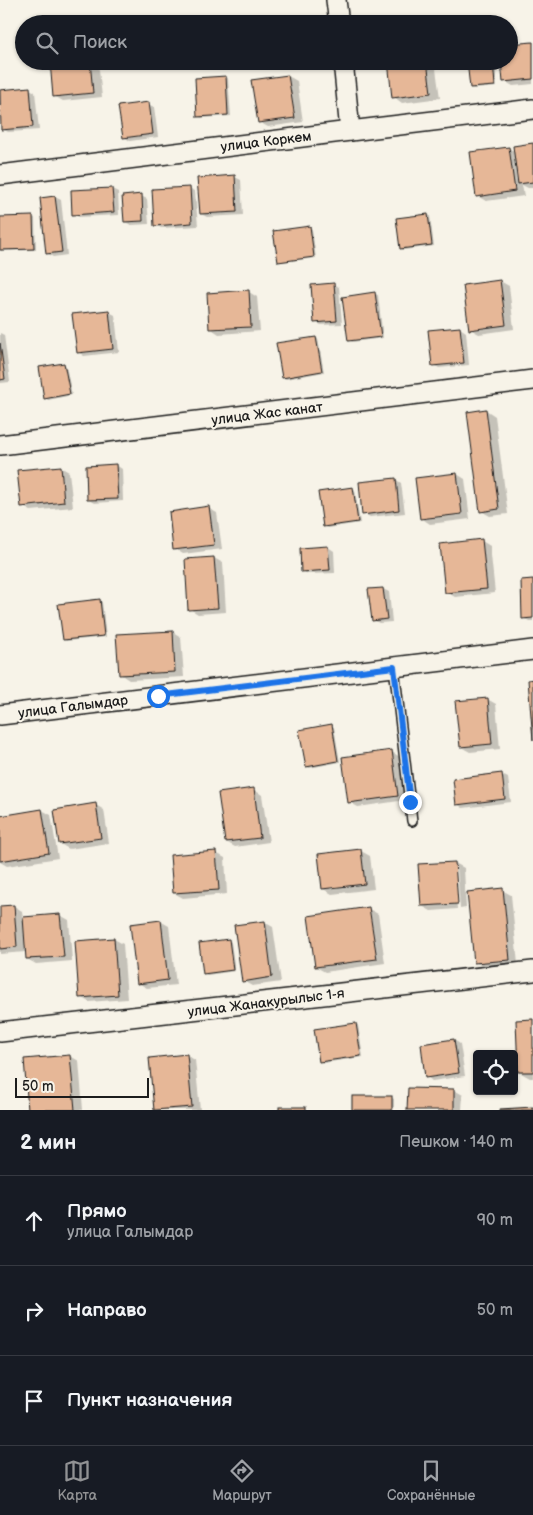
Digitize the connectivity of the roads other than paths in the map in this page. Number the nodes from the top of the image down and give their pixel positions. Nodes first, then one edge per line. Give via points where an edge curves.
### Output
1 (336, 0) edge
2 (338, 15) edge
3 (344, 70) edge
4 (533, 109) edge
5 (350, 131) junction
6 (0, 175) edge
7 (533, 380) edge
8 (0, 445) edge
9 (533, 650) edge
10 (394, 667) junction
11 (0, 715) edge
12 (412, 821) dead end
13 (533, 971) edge
14 (0, 1032) edge

1 - 2 street
3 - 5 street
4 - 5 street, улица Коркем
5 - 6 street, улица Коркем
7 - 8 street, улица Жас канат
9 - 10 street, улица Галымдар
10 - 11 street, улица Галымдар
10 - 12 lane
13 - 14 street, улица Жанакурылыс 1-я

